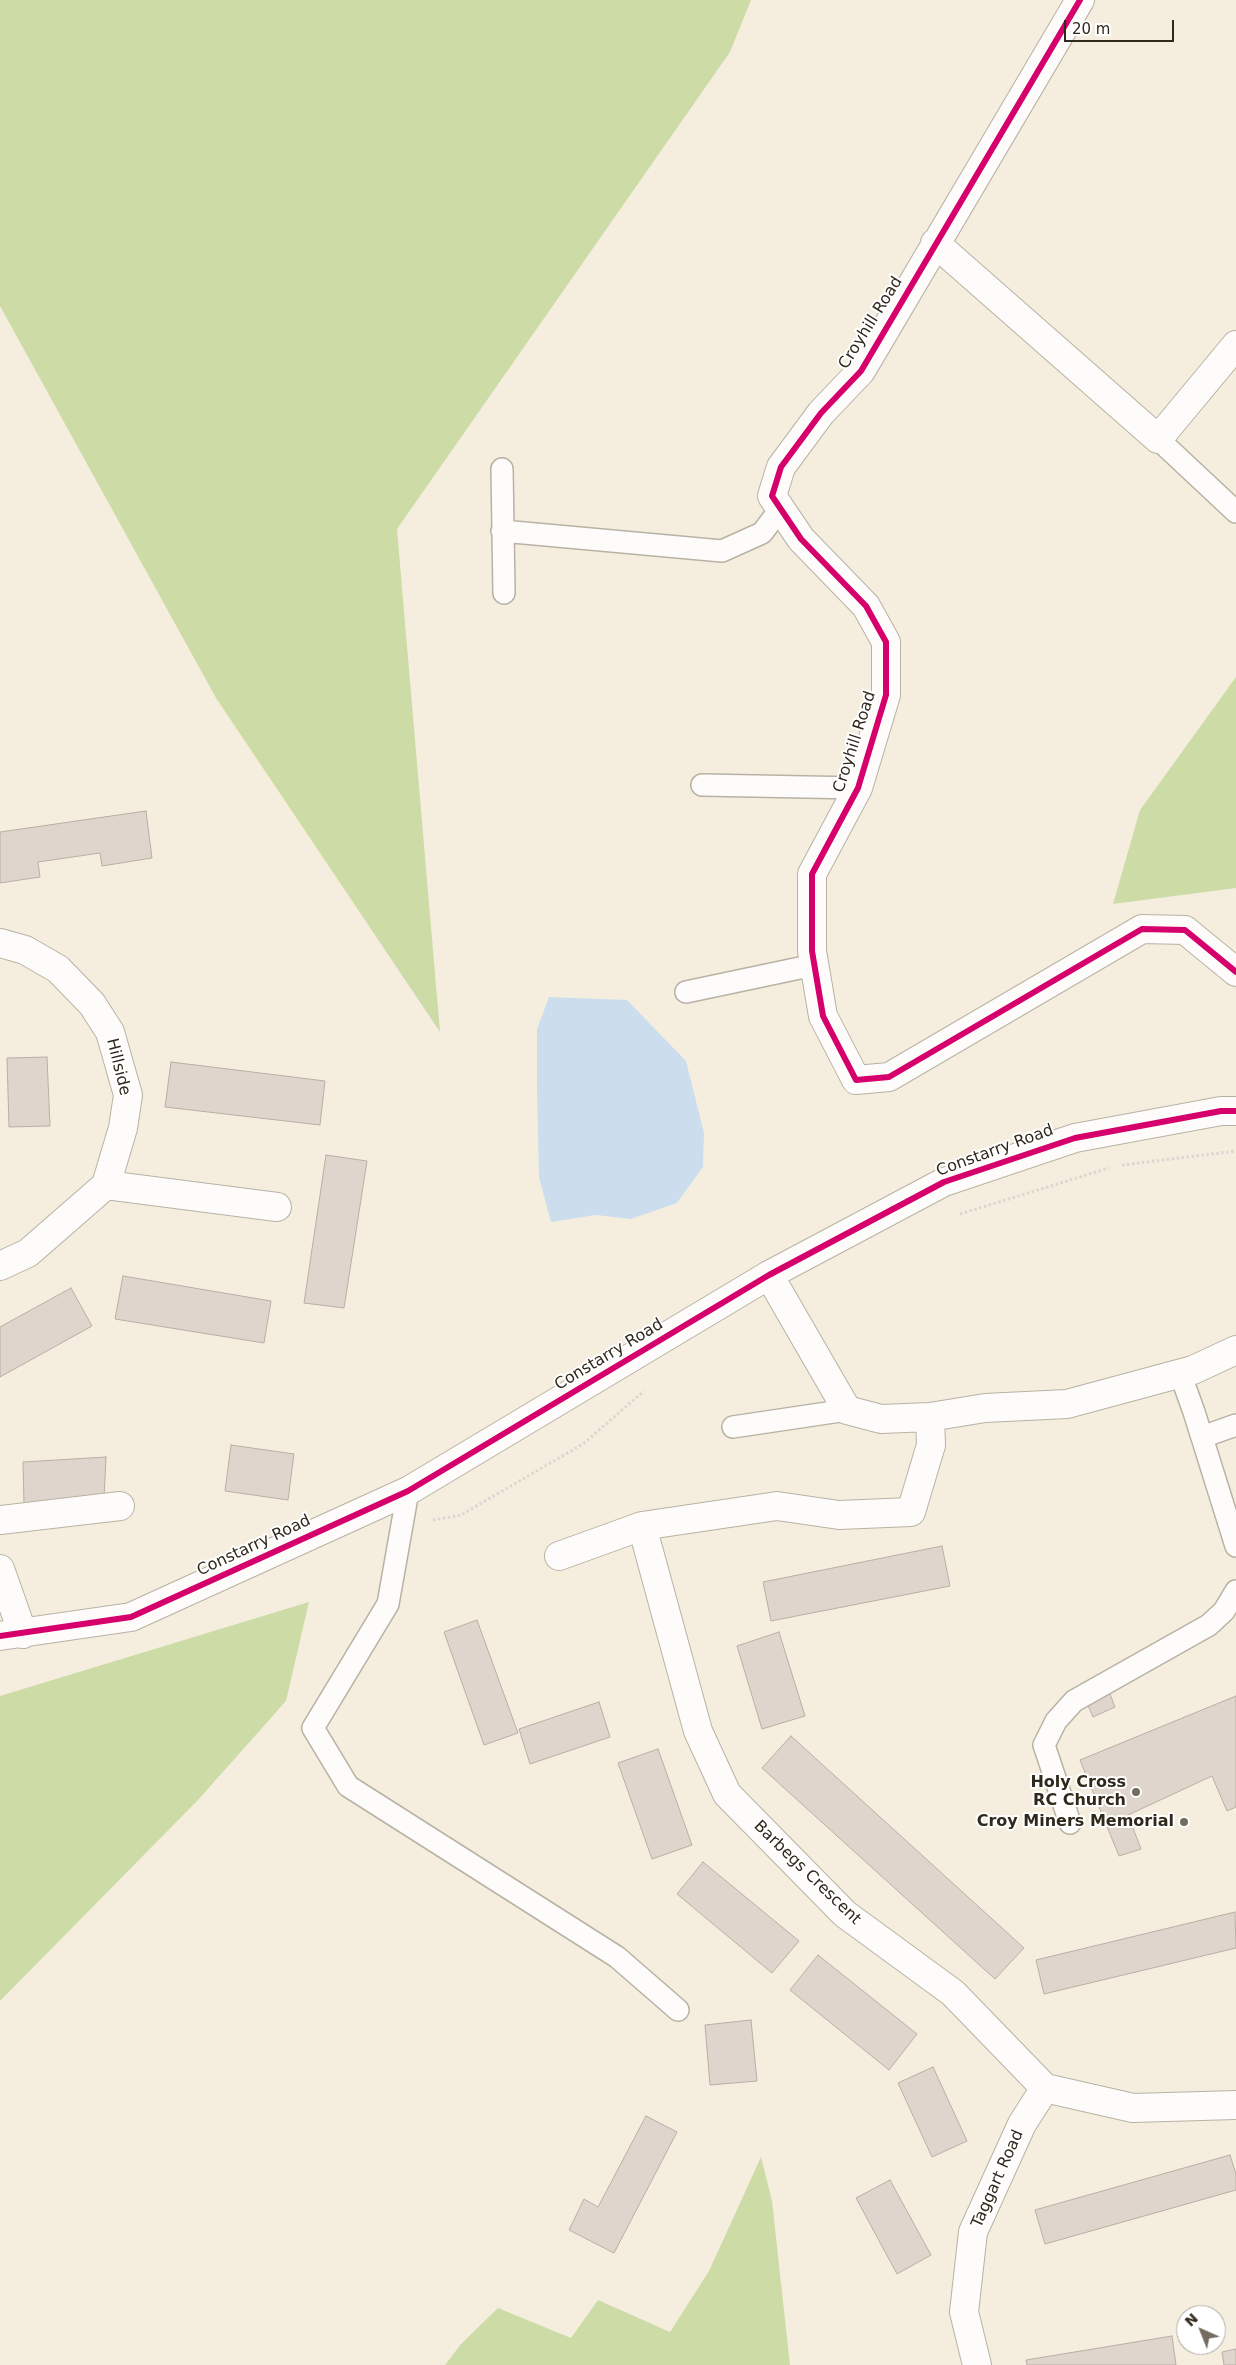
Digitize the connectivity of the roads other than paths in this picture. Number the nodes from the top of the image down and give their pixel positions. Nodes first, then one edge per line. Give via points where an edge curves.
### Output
1 (1080, 0) edge
2 (935, 243) junction
3 (1236, 345) edge
4 (1158, 439) junction
5 (502, 470) dead end
6 (781, 508) junction
7 (1236, 512) edge
8 (502, 531) junction
9 (504, 593) dead end
10 (702, 785) dead end
11 (858, 788) junction
12 (0, 943) edge
13 (814, 965) junction
14 (1236, 972) edge
15 (686, 992) dead end
16 (1236, 1111) edge
17 (106, 1185) junction
18 (277, 1207) dead end
19 (0, 1266) edge
20 (768, 1275) junction
21 (1236, 1350) edge
22 (1180, 1373) junction
23 (847, 1410) junction
24 (930, 1417) junction
25 (1236, 1425) edge
26 (733, 1427) dead end
27 (1202, 1437) junction
28 (408, 1491) junction
29 (120, 1506) dead end
30 (0, 1520) edge
31 (642, 1526) junction
32 (1236, 1546) edge
33 (559, 1556) dead end
34 (0, 1569) edge
35 (1236, 1591) edge
36 (12, 1635) edge
37 (1070, 1823) dead end
38 (678, 2010) dead end
39 (1045, 2088) junction
40 (1236, 2105) edge
41 (977, 2365) edge

1 - 2 street, Croyhill Road
2 - 4 street
2 - 6 street, Croyhill Road via 861,371 822,413 781,467 772,496
3 - 4 street
4 - 7 lane
5 - 8 lane
6 - 8 lane via 762,533 722,551
6 - 11 street, Croyhill Road via 801,539 866,606 886,642 886,695
8 - 9 lane
10 - 11 lane
11 - 13 street, Croyhill Road via 812,874
12 - 17 street, Hillside via 25,950 58,970 92,1004 110,1032 128,1095 123,1128
13 - 14 street, Croyhill Road via 823,1016 856,1080 889,1077 1142,929 1185,930
13 - 15 lane
16 - 20 street, Constarry Road via 1075,1138 944,1182
17 - 18 street
17 - 19 street via 28,1252
20 - 23 street
20 - 28 street, Constarry Road
21 - 22 street
22 - 24 street via 1067,1404 985,1408
22 - 27 lane
23 - 24 street via 881,1419
23 - 26 lane
24 - 31 street via 931,1445 911,1512 839,1515 777,1506
25 - 27 lane
27 - 32 lane
28 - 36 street, Constarry Road via 130,1617
28 - 38 lane via 388,1604 313,1728 348,1786 616,1957
29 - 30 street
31 - 33 street
31 - 39 street, Barbegs Crescent via 698,1731 727,1794 845,1914 953,1993
34 - 36 street
35 - 37 lane via 1224,1611 1209,1625 1074,1701 1056,1721 1044,1745
39 - 40 street via 1132,2108
39 - 41 street, Taggart Road via 1022,2124 973,2232 964,2312

